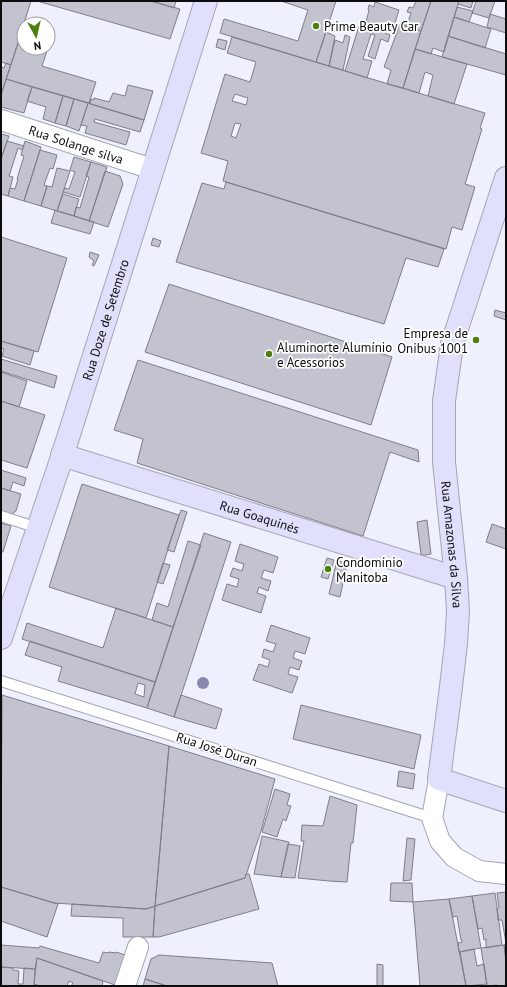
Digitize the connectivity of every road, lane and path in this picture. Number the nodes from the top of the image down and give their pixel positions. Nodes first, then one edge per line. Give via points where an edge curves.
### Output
1 (206, 1) edge
2 (1, 120) edge
3 (152, 169) junction
4 (506, 178) edge
5 (62, 455) junction
6 (1, 516) edge
7 (38, 528) junction
8 (456, 578) junction
9 (1, 638) edge
10 (1, 680) edge
11 (439, 779) junction
12 (506, 801) edge
13 (432, 818) junction
14 (506, 874) edge
15 (138, 947) dead end
16 (125, 986) edge

1 - 3 street, Rua Doze de Setembro
2 - 3 street, Rua Solange silva
3 - 5 street, Rua Doze de Setembro
4 - 8 street, Rua Amazonas da Silva via 452,344 444,401 444,462
5 - 7 street, Rua Doze de Setembro
5 - 8 street, Rua Goaquinés
6 - 7 lane
7 - 9 street, Rua Doze de Setembro
8 - 11 street, Rua Amazonas da Silva via 456,644
10 - 13 lane, Rua José Duran
11 - 12 street
11 - 13 street, Rua Amazonas da Silva
13 - 14 street, Rua Amazonas da Silva via 440,841 454,857 479,871
15 - 16 street

